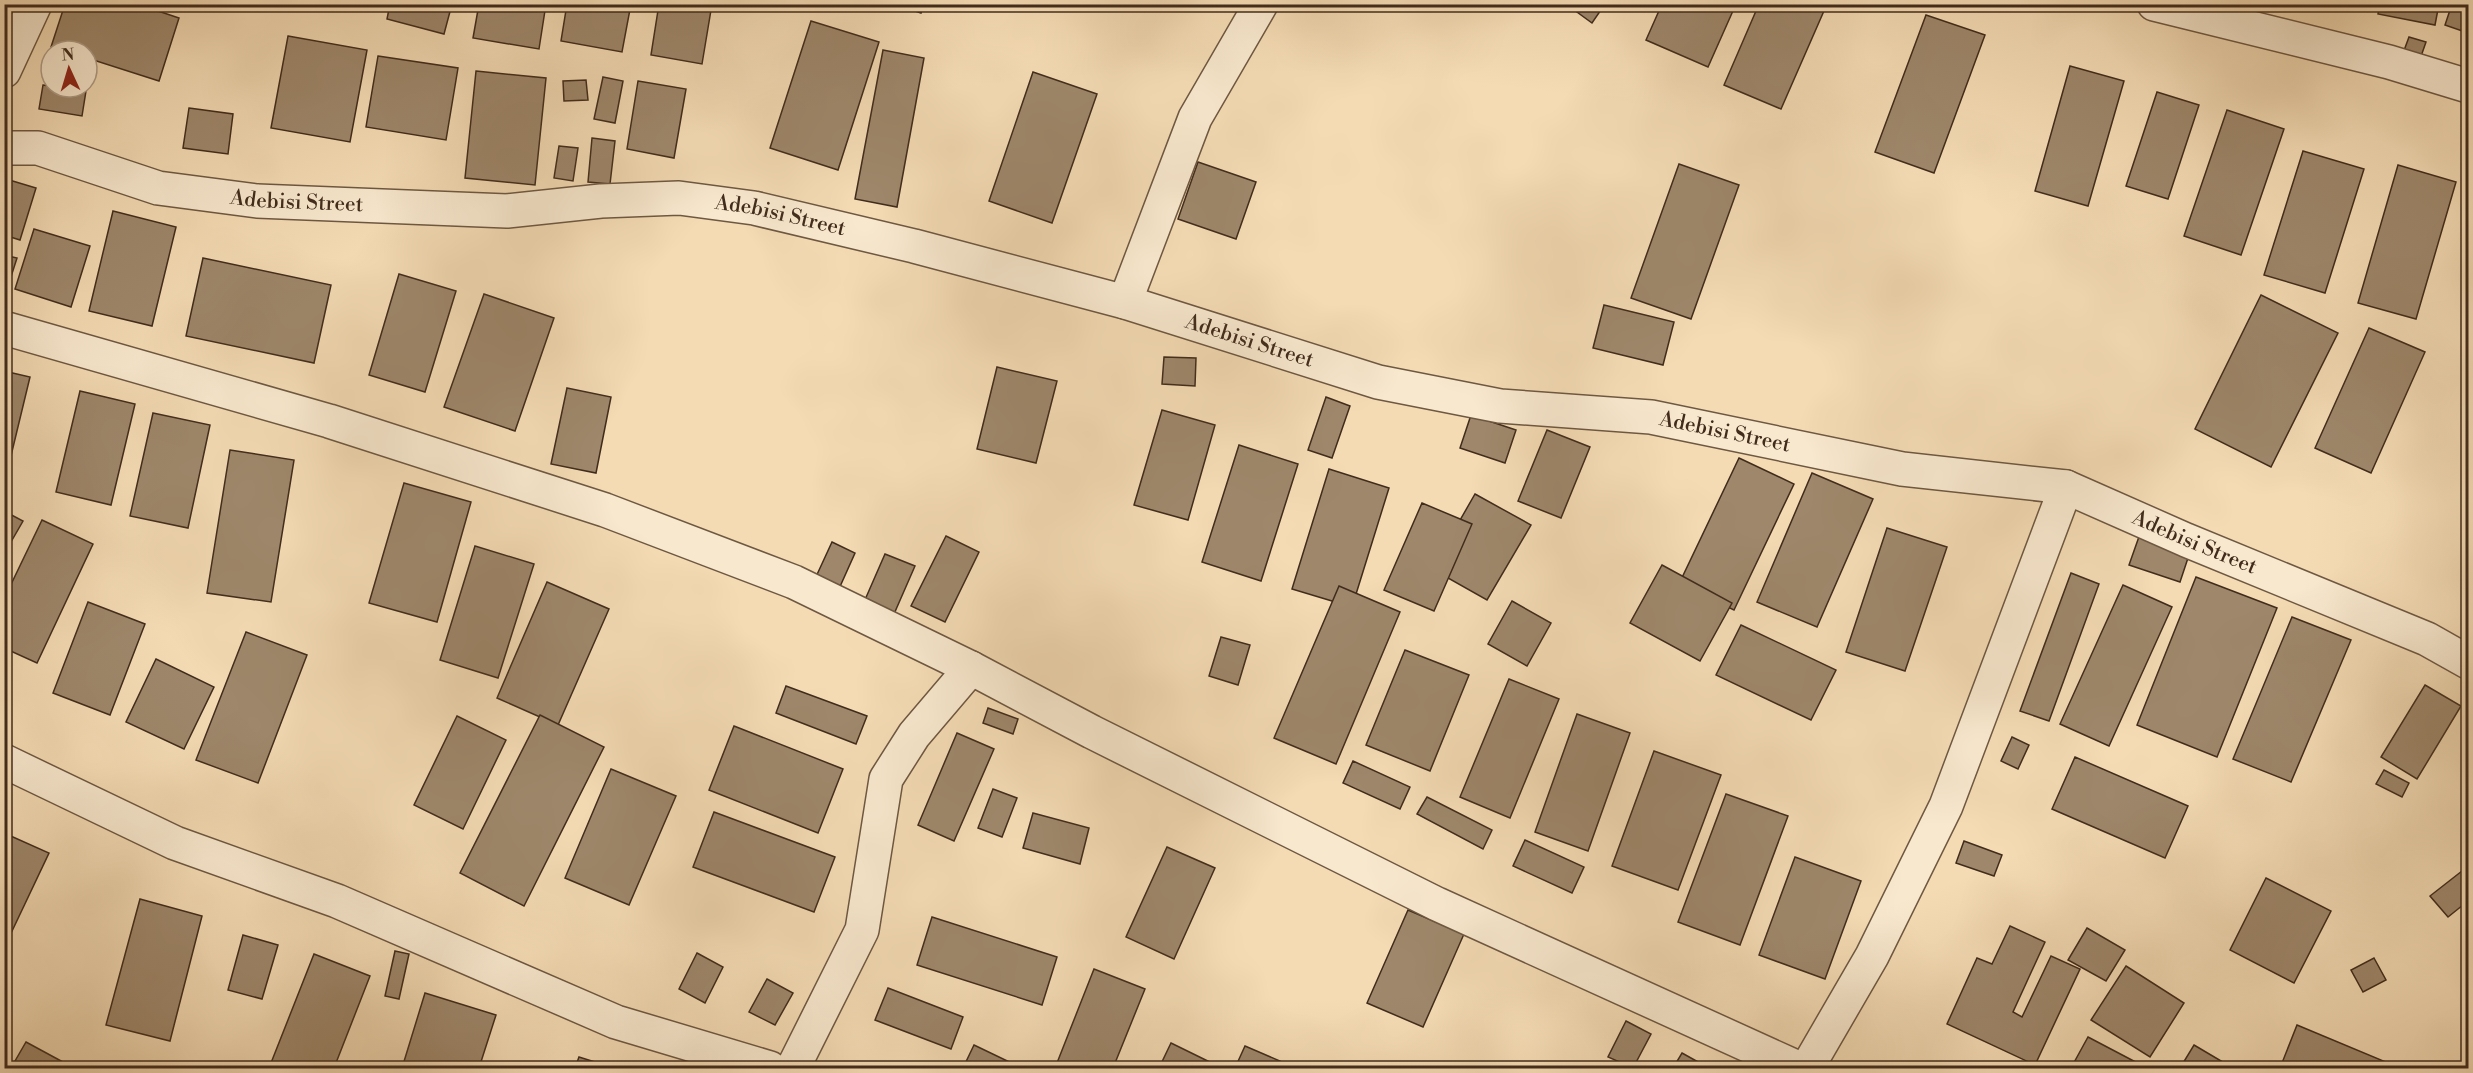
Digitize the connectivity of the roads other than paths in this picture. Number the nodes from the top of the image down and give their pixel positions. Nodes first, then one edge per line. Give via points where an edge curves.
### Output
1 (35, 4) edge
2 (1261, 4) edge
3 (2154, 4) edge
4 (4, 71) edge
5 (2469, 86) edge
6 (4, 148) edge
7 (1125, 302) junction
8 (4, 328) edge
9 (2066, 487) junction
10 (2469, 662) edge
11 (971, 668) junction
12 (4, 760) edge
13 (770, 1068) edge
14 (793, 1068) edge
15 (1798, 1068) edge
16 (1807, 1068) edge

1 - 4 street
2 - 7 street via 1195,117
3 - 5 street via 2389,62
6 - 7 street, Adebisi Street via 38,148 158,188 257,201 507,211 679,198 754,207
7 - 9 street, Adebisi Street via 1389,384 1500,406 1651,417 1902,469
8 - 11 street via 329,421 605,510 794,582
9 - 10 street, Adebisi Street via 2427,639
9 - 16 street via 1946,806 1872,956
11 - 14 street via 914,735 886,779 862,930
11 - 15 street via 1437,904
12 - 13 street via 175,843 337,902 616,1022

